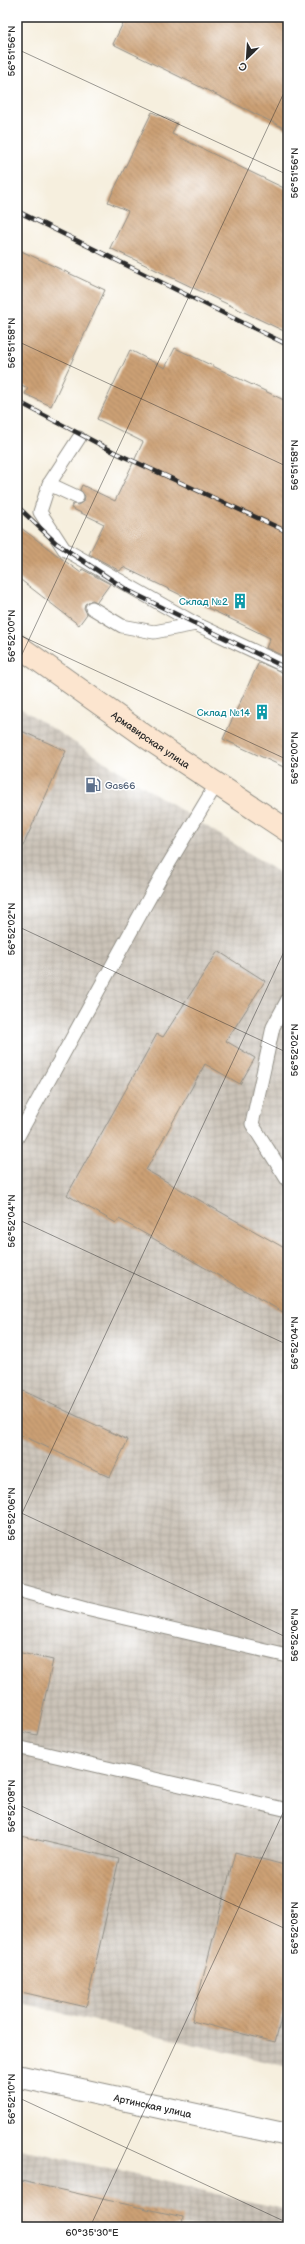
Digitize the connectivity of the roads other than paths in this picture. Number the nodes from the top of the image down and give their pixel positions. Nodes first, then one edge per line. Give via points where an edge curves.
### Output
1 (79, 438) dead end
2 (49, 484) junction
3 (77, 497) dead end
4 (92, 608) dead end
5 (196, 624) junction
6 (17, 645) edge
7 (288, 667) edge
8 (217, 783) junction
9 (288, 831) edge
10 (288, 999) edge
11 (17, 1138) edge
12 (288, 1181) edge
13 (17, 1590) edge
14 (288, 1656) edge
15 (17, 1747) edge
16 (288, 1810) edge
17 (17, 2076) edge
18 (288, 2135) edge

1 - 2 lane
2 - 3 lane
2 - 5 lane via 40,512 64,548
4 - 5 lane via 122,626 154,632
5 - 7 lane
6 - 8 main road, Армавирская улица via 152,742
8 - 9 main road, Армавирская улица
8 - 11 lane via 162,875
10 - 12 lane via 273,1027 252,1124
13 - 14 lane via 86,1609
15 - 16 lane
17 - 18 street, Артинская улица

